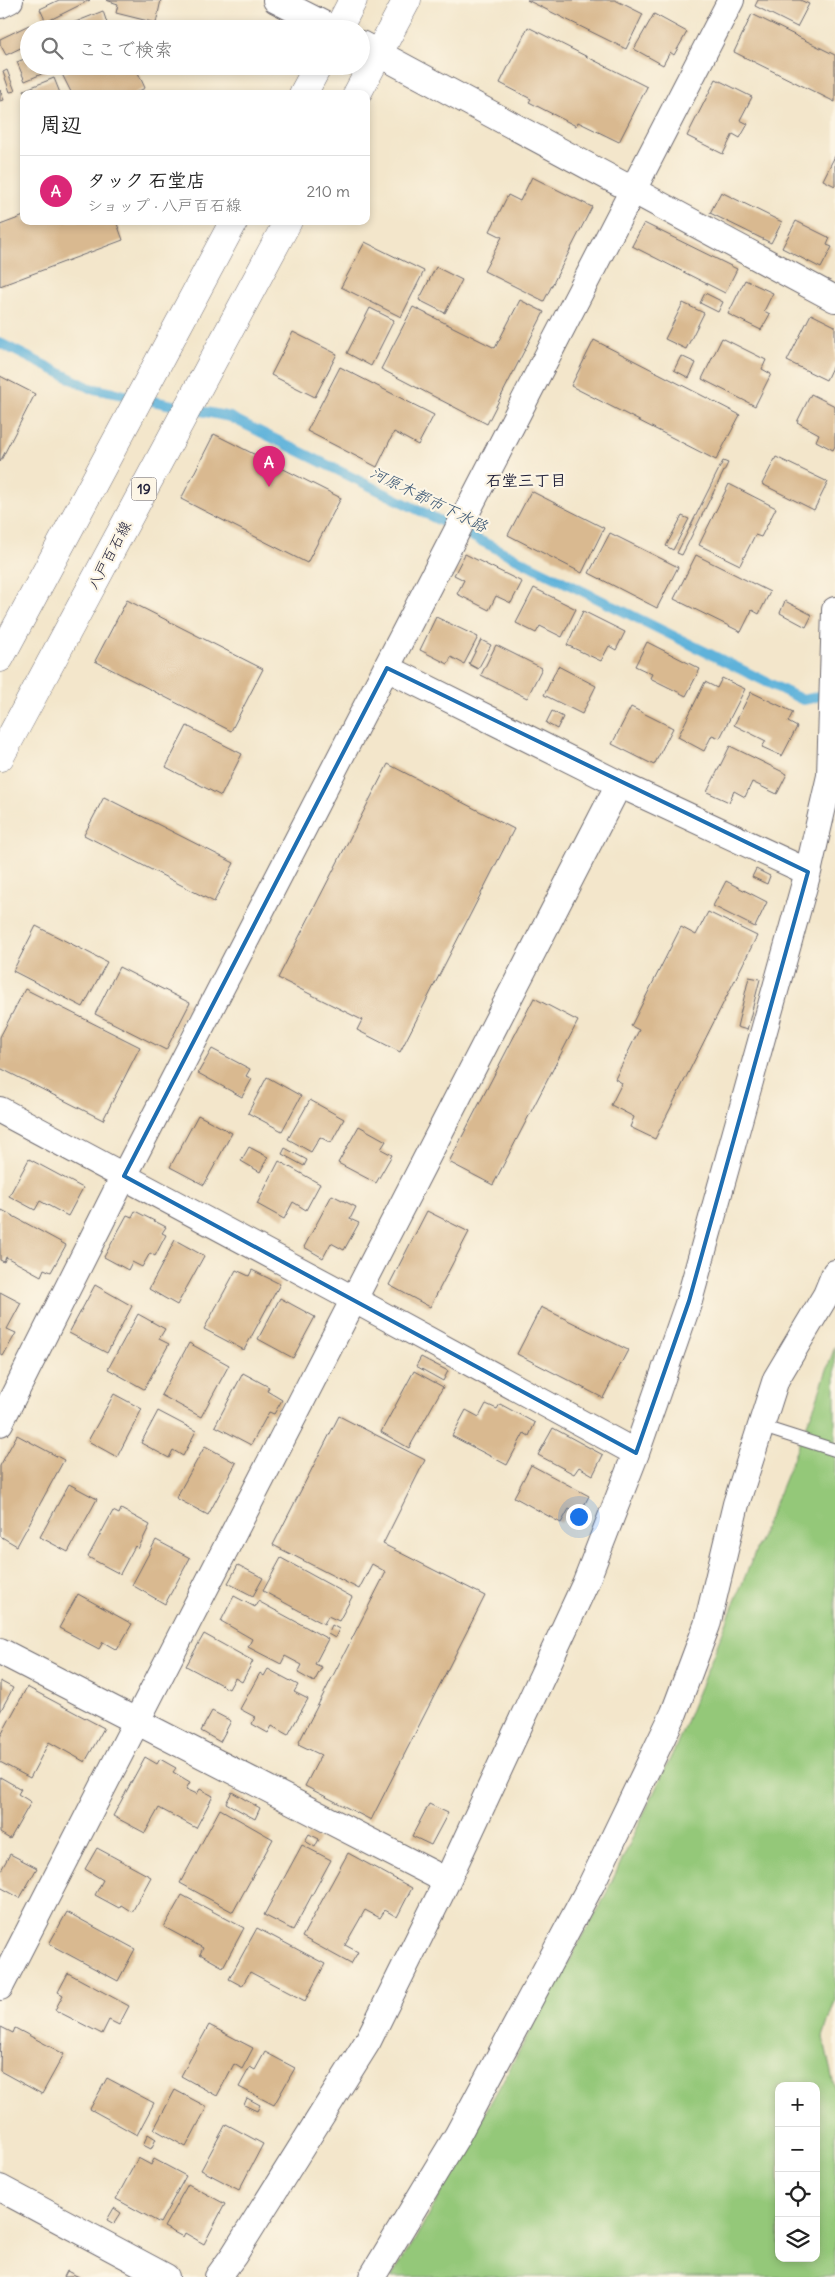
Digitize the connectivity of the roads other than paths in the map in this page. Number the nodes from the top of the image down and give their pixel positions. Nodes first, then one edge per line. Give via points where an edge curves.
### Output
1 (10, 0) edge
2 (276, 0) edge
3 (353, 0) edge
4 (407, 0) edge
5 (731, 0) edge
6 (0, 5) edge
7 (315, 20) edge
8 (343, 20) edge
9 (370, 49) edge
10 (313, 75) edge
11 (362, 75) edge
12 (305, 90) edge
13 (358, 90) edge
14 (633, 191) junction
15 (232, 225) edge
16 (286, 225) edge
17 (835, 300) edge
18 (835, 610) edge
19 (0, 658) edge
20 (387, 668) junction
21 (0, 757) edge
22 (619, 784) junction
23 (808, 872) junction
24 (0, 1110) edge
25 (124, 1176) junction
26 (835, 1273) edge
27 (353, 1299) junction
28 (0, 1423) edge
29 (760, 1426) junction
30 (835, 1450) edge
31 (636, 1453) junction
32 (0, 1651) edge
33 (138, 1722) junction
34 (447, 1881) junction
35 (0, 1987) edge
36 (0, 2188) edge
37 (166, 2277) edge
38 (218, 2277) edge
39 (372, 2277) edge

1 - 6 street
2 - 7 street
3 - 8 main road
4 - 9 main road
5 - 14 street
9 - 14 street
10 - 12 main road
11 - 13 main road
14 - 17 street
14 - 20 street
15 - 19 main road
16 - 21 main road, 八戸百石線 / 19
18 - 23 street via 830,776
20 - 22 street
20 - 25 street
22 - 23 street
22 - 27 street
23 - 31 street via 689,1301
24 - 25 street
25 - 27 street
25 - 28 street
26 - 29 street via 826,1295 776,1379
27 - 31 street
27 - 33 street
29 - 30 lane
29 - 39 street via 736,1504 707,1625 674,1714 592,1885 490,2076
31 - 34 street via 585,1584
32 - 33 street
33 - 34 street
33 - 35 street
34 - 38 street via 368,2041
36 - 37 street

